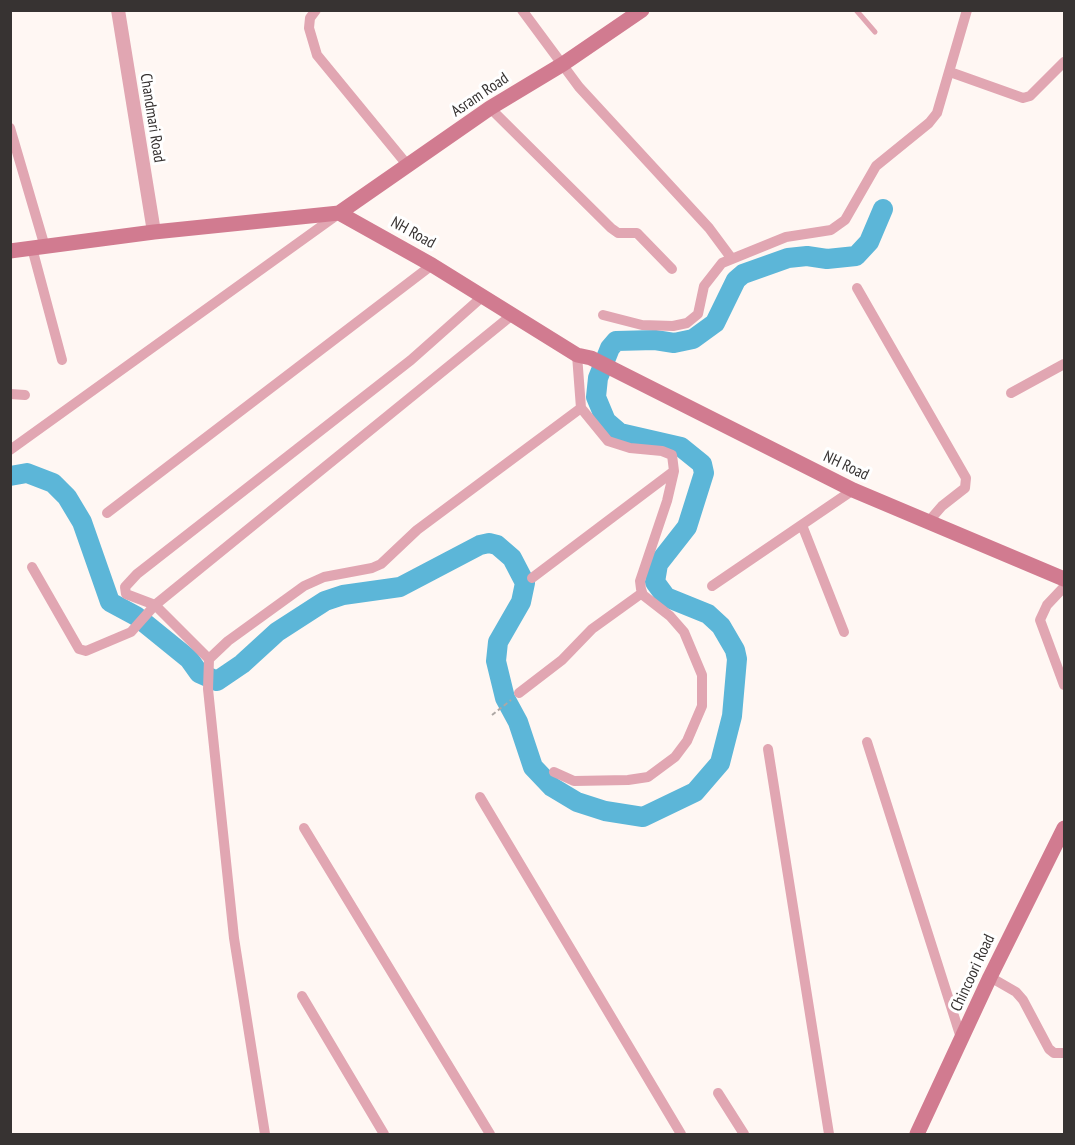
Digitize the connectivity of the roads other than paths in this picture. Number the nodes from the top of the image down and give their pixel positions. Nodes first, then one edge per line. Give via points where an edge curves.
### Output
1 (118, 10) edge
2 (522, 10) edge
3 (642, 10) edge
4 (856, 10) edge
5 (967, 10) edge
6 (311, 13) edge
7 (875, 32) dead end
8 (1065, 62) edge
9 (563, 64) junction
10 (950, 72) junction
11 (490, 108) junction
12 (10, 128) edge
13 (409, 167) junction
14 (339, 213) junction
15 (154, 232) junction
16 (39, 247) junction
17 (10, 251) edge
18 (732, 259) junction
19 (432, 265) junction
20 (672, 269) dead end
21 (857, 288) dead end
22 (482, 297) junction
23 (512, 315) junction
24 (603, 315) dead end
25 (584, 357) junction
26 (62, 360) dead end
27 (1065, 364) edge
28 (1011, 393) dead end
29 (10, 394) edge
30 (25, 395) dead end
31 (581, 408) junction
32 (10, 450) edge
33 (674, 471) junction
34 (853, 490) junction
35 (107, 513) dead end
36 (929, 521) junction
37 (802, 525) junction
38 (32, 567) dead end
39 (532, 578) dead end
40 (1065, 579) edge
41 (712, 586) dead end
42 (1065, 587) edge
43 (642, 593) junction
44 (152, 609) junction
45 (844, 632) dead end
46 (208, 662) junction
47 (1065, 685) edge
48 (519, 693) road end
49 (867, 742) dead end
50 (768, 749) dead end
51 (555, 772) dead end
52 (480, 797) dead end
53 (304, 828) dead end
54 (1065, 828) edge
55 (990, 977) junction
56 (302, 996) dead end
57 (962, 1042) junction
58 (1065, 1053) edge
59 (718, 1093) dead end
60 (265, 1134) edge
61 (384, 1134) edge
62 (490, 1134) edge
63 (681, 1134) edge
64 (744, 1134) edge
65 (829, 1134) edge
66 (917, 1134) edge

1 - 15 street, Chandmari Road
2 - 9 street
3 - 9 main road, Asram Road
4 - 7 lane
5 - 10 street
6 - 13 street via 309,28 317,55
8 - 10 street via 1030,96 1023,98
9 - 11 main road, Asram Road
9 - 18 street
10 - 18 street via 933,118 876,166 845,220 831,230 786,237
11 - 13 main road, Asram Road
11 - 20 street via 611,228 637,232
12 - 16 street
13 - 14 main road, Asram Road
14 - 15 main road
14 - 19 main road, NH Road
14 - 32 street
15 - 16 main road
16 - 17 main road
16 - 26 street
18 - 24 street via 712,274 701,294 700,310 687,323 642,325
19 - 22 main road, NH Road
19 - 35 street
21 - 36 street via 966,478 965,488
22 - 23 main road, NH Road
22 - 44 street via 411,360 137,574 125,587 126,594
23 - 25 main road, NH Road
23 - 44 street
25 - 31 street
25 - 34 main road, NH Road
27 - 28 street
29 - 30 street
31 - 33 street via 608,441 672,455
31 - 46 street via 417,530 381,564 324,577 304,586 228,642
33 - 39 street
33 - 43 street via 640,581
34 - 36 main road, NH Road
34 - 37 street
36 - 40 main road, NH Road
37 - 41 street
37 - 45 street
38 - 44 street via 74,644 82,651 123,636
42 - 47 street via 1042,612 1040,620
43 - 48 street via 592,629 562,660
43 - 51 street via 684,632 699,665 702,706 687,741 675,757 648,777 574,782
44 - 46 street
46 - 60 street via 234,938
49 - 57 street
50 - 65 street
52 - 63 street
53 - 62 street
54 - 55 main road, Chincoori Road
55 - 57 main road, Chincoori Road
55 - 58 street via 1023,1000 1049,1049
56 - 61 street
57 - 66 main road, Chincoori Road
59 - 64 street

